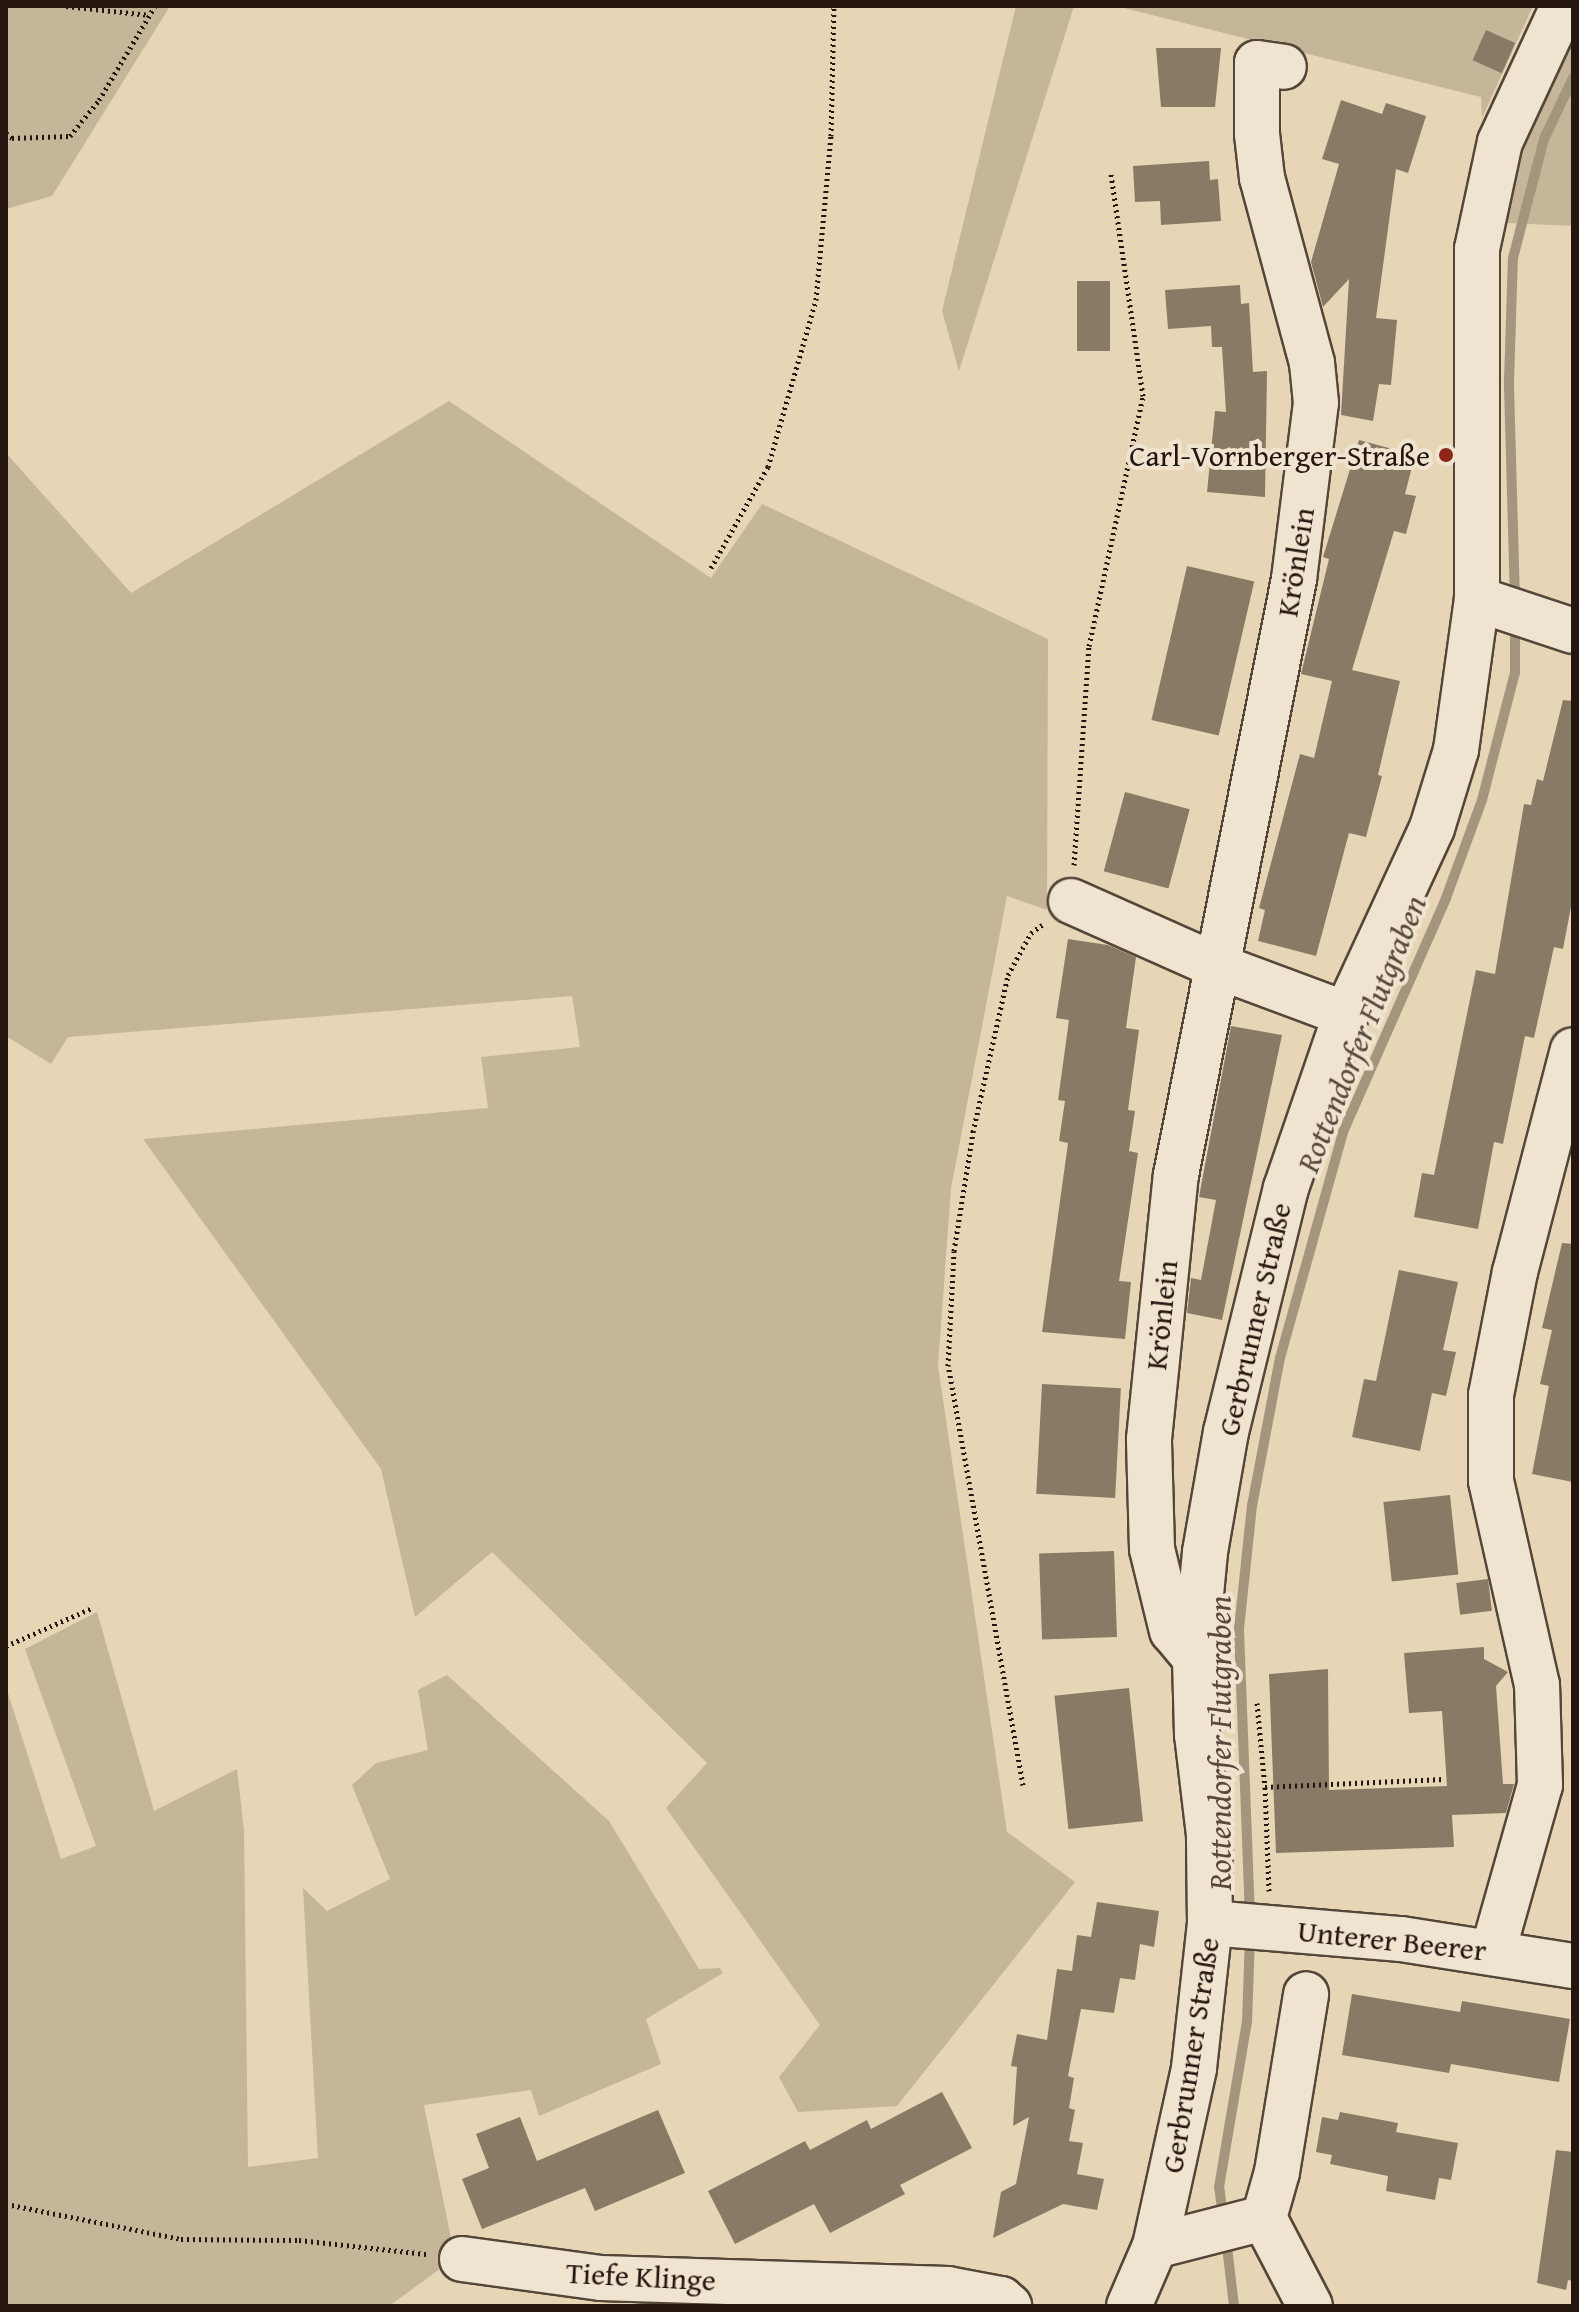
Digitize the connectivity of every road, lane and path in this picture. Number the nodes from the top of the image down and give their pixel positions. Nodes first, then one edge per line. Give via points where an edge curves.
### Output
1 (66, 6) edge
2 (155, 6) edge
3 (834, 6) edge
4 (1563, 6) edge
5 (150, 15) junction
6 (1259, 61) dead end
7 (6, 133) edge
8 (1111, 174) dead end
9 (711, 568) dead end
10 (1477, 599) junction
11 (1573, 631) edge
12 (1071, 901) junction
13 (1217, 966) junction
14 (1346, 1014) junction
15 (1573, 1050) edge
16 (92, 1608) dead end
17 (6, 1646) edge
18 (1195, 1658) junction
19 (1257, 1703) dead end
20 (1444, 1779) dead end
21 (1023, 1785) dead end
22 (1265, 1787) junction
23 (1210, 1923) junction
24 (1265, 1927) junction
25 (1493, 1951) junction
26 (1573, 1966) edge
27 (1306, 1994) dead end
28 (6, 2204) edge
29 (1254, 2221) junction
30 (1175, 2241) junction
31 (462, 2259) joint
32 (1009, 2306) edge
33 (1129, 2306) edge
34 (1310, 2306) edge

1 - 5 path
2 - 5 path
3 - 9 path via 831,136 816,300 768,467
4 - 10 street, Gerbrunner Straße via 1500,142 1477,249
5 - 7 path via 99,100 70,136 12,138
6 - 13 street, Krönlein via 1262,178 1312,363 1316,403 1294,579
8 - 12 path via 1143,396 1089,646
10 - 11 street
10 - 14 street, Gerbrunner Straße via 1456,750 1432,828
12 - 13 street
12 - 21 path via 1031,933 1008,975 973,1132 953,1265 948,1366
13 - 14 street
13 - 18 street, Krönlein via 1176,1175 1149,1439 1152,1549 1172,1631
14 - 18 street, Gerbrunner Straße via 1286,1188 1256,1304 1216,1492
15 - 25 street via 1515,1272 1491,1395 1491,1481 1537,1685 1540,1785
16 - 17 path
18 - 23 street, Gerbrunner Straße
19 - 22 path
20 - 22 path
22 - 24 path
23 - 24 street, Unterer Beerer
23 - 30 street, Gerbrunner Straße
24 - 25 street, Unterer Beerer
25 - 26 street, Unterer Beerer
27 - 29 street via 1277,2172
28 - 31 path via 181,2239 299,2240
29 - 30 street
29 - 34 street
30 - 33 street, Gerbrunner Straße
31 - 32 street, Tiefe Klinge via 601,2278 948,2289 1001,2299

